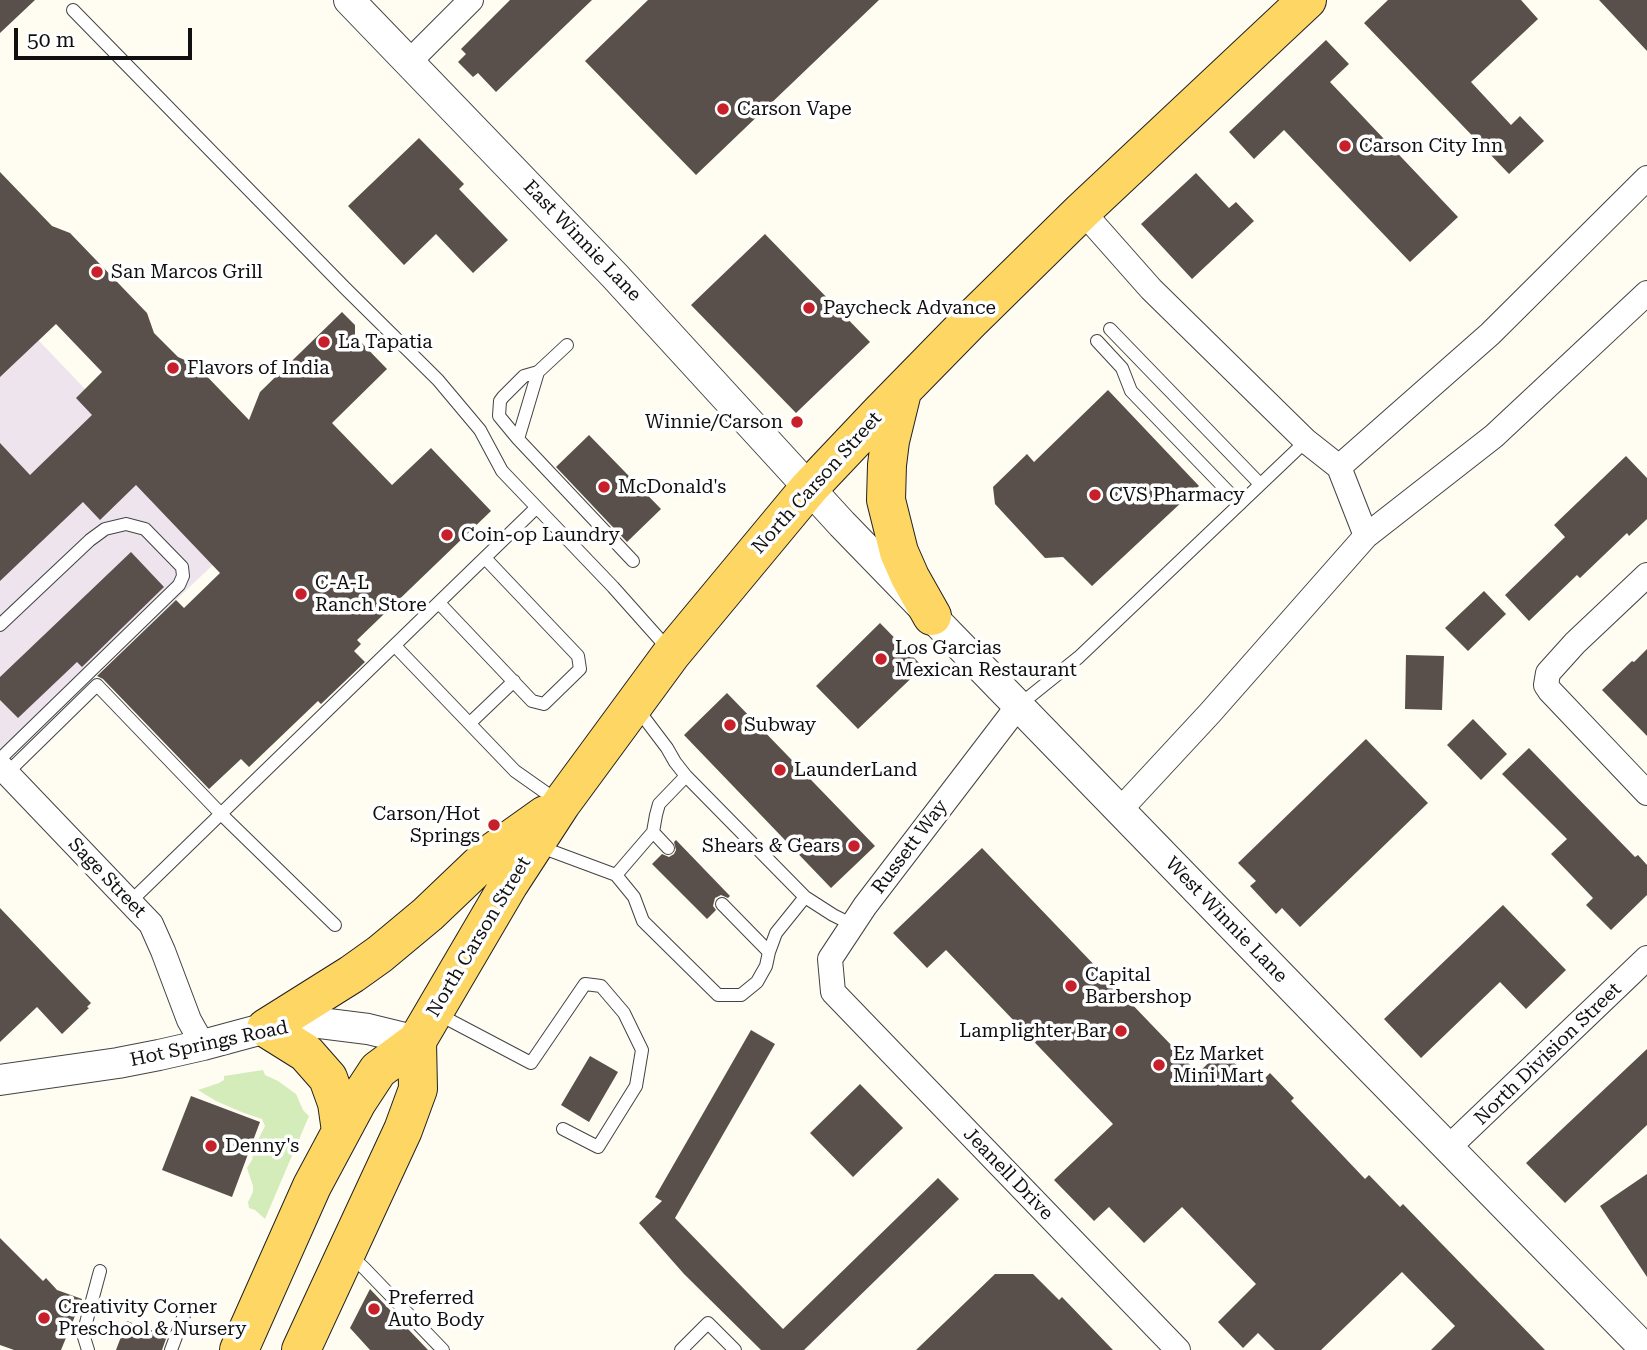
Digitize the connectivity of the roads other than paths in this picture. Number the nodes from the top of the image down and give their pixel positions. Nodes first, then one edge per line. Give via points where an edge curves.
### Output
1 (349, 0) edge
2 (471, 0) edge
3 (1307, 0) edge
4 (73, 10) dead end
5 (410, 62) junction
6 (1647, 178) edge
7 (1082, 211) junction
8 (1647, 293) edge
9 (1110, 329) dead end
10 (1097, 341) dead end
11 (567, 345) dead end
12 (538, 372) junction
13 (902, 391) junction
14 (518, 439) junction
15 (1306, 441) junction
16 (1339, 467) junction
17 (1260, 484) junction
18 (809, 488) junction
19 (1240, 504) junction
20 (536, 508) junction
21 (1366, 536) junction
22 (485, 558) junction
23 (633, 561) dead end
24 (1647, 575) edge
25 (439, 603) junction
26 (932, 616) junction
27 (0, 625) edge
28 (395, 646) junction
29 (672, 653) junction
30 (513, 681) junction
31 (634, 705) junction
32 (1018, 706) junction
33 (470, 723) junction
34 (2, 766) edge
35 (686, 776) junction
36 (1647, 793) edge
37 (561, 804) junction
38 (1120, 810) junction
39 (221, 814) junction
40 (653, 832) junction
41 (534, 845) junction
42 (668, 848) dead end
43 (616, 874) junction
44 (805, 897) junction
45 (130, 902) junction
46 (722, 904) dead end
47 (335, 925) dead end
48 (853, 925) junction
49 (769, 952) junction
50 (1647, 958) edge
51 (838, 998) joint
52 (426, 1027) junction
53 (266, 1028) junction
54 (203, 1045) junction
55 (0, 1080) edge
56 (563, 1129) dead end
57 (341, 1131) junction
58 (1448, 1148) junction
59 (346, 1252) junction
60 (100, 1271) dead end
61 (187, 1307) dead end
62 (252, 1344) edge
63 (88, 1350) edge
64 (171, 1350) edge
65 (301, 1350) edge
66 (443, 1350) edge
67 (681, 1350) edge
68 (735, 1350) edge
69 (1178, 1350) edge
70 (1646, 1350) edge

1 - 5 street, East Winnie Lane
2 - 5 street
3 - 7 main road, North Carson Street
4 - 20 lane via 438,380 480,430 502,471
5 - 18 street, East Winnie Lane
6 - 16 street via 1490,334
7 - 13 main road, North Carson Street
7 - 15 street via 1152,289
8 - 21 street via 1494,436
9 - 17 lane
10 - 19 lane via 1122,368 1131,391
11 - 12 lane
12 - 14 lane
12 - 14 lane via 524,376 500,401 499,416
13 - 18 main road, North Carson Street
13 - 26 main road via 890,441 887,499 899,552
14 - 23 lane
15 - 16 street
15 - 17 lane
16 - 21 street
17 - 19 lane
18 - 26 street, West Winnie Lane
18 - 29 main road, North Carson Street
19 - 32 lane via 1079,657
20 - 22 lane
20 - 29 lane
21 - 38 street
22 - 25 lane
22 - 30 lane via 578,656 580,668 544,704 532,701
24 - 36 street via 1575,643 1548,673 1546,685
25 - 28 lane
25 - 30 lane
26 - 32 street, West Winnie Lane
27 - 34 lane via 104,529 126,524 145,529 182,567 179,585
28 - 33 lane
28 - 39 lane
29 - 31 main road, North Carson Street
30 - 33 lane
31 - 35 lane
31 - 37 main road, North Carson Street
32 - 38 street, West Winnie Lane
32 - 48 street, Russett Way
33 - 37 lane via 515,771
34 - 39 lane via 96,685
34 - 45 street, Sage Street
35 - 40 lane via 659,804
35 - 44 lane
37 - 41 main road, North Carson Street
37 - 53 main road via 493,852 380,954
38 - 58 street, West Winnie Lane
39 - 45 lane
39 - 47 lane
40 - 42 lane
40 - 43 lane
41 - 43 lane
41 - 52 main road, North Carson Street
43 - 49 lane via 634,897 643,921 718,995 741,995 757,982
44 - 48 lane
44 - 49 lane via 776,933
45 - 54 street, Sage Street via 151,924
46 - 49 lane
48 - 51 street, Russett Way via 830,959 833,992
50 - 58 street, North Division Street
51 - 69 street, Jeanell Drive
52 - 53 street, Hot Springs Road via 320,1023
52 - 56 lane via 531,1063 585,984 601,986 624,1013 642,1051 636,1086 598,1147
52 - 57 main road, North Carson Street via 378,1070
52 - 59 main road via 418,1089
53 - 54 street, Hot Springs Road
53 - 57 main road via 306,1053 328,1078
54 - 55 street, Hot Springs Road
57 - 62 main road, North Carson Street via 312,1186
58 - 70 street, West Winnie Lane
59 - 65 main road
59 - 66 lane
60 - 63 lane via 83,1334
61 - 64 lane
67 - 68 lane via 709,1323

